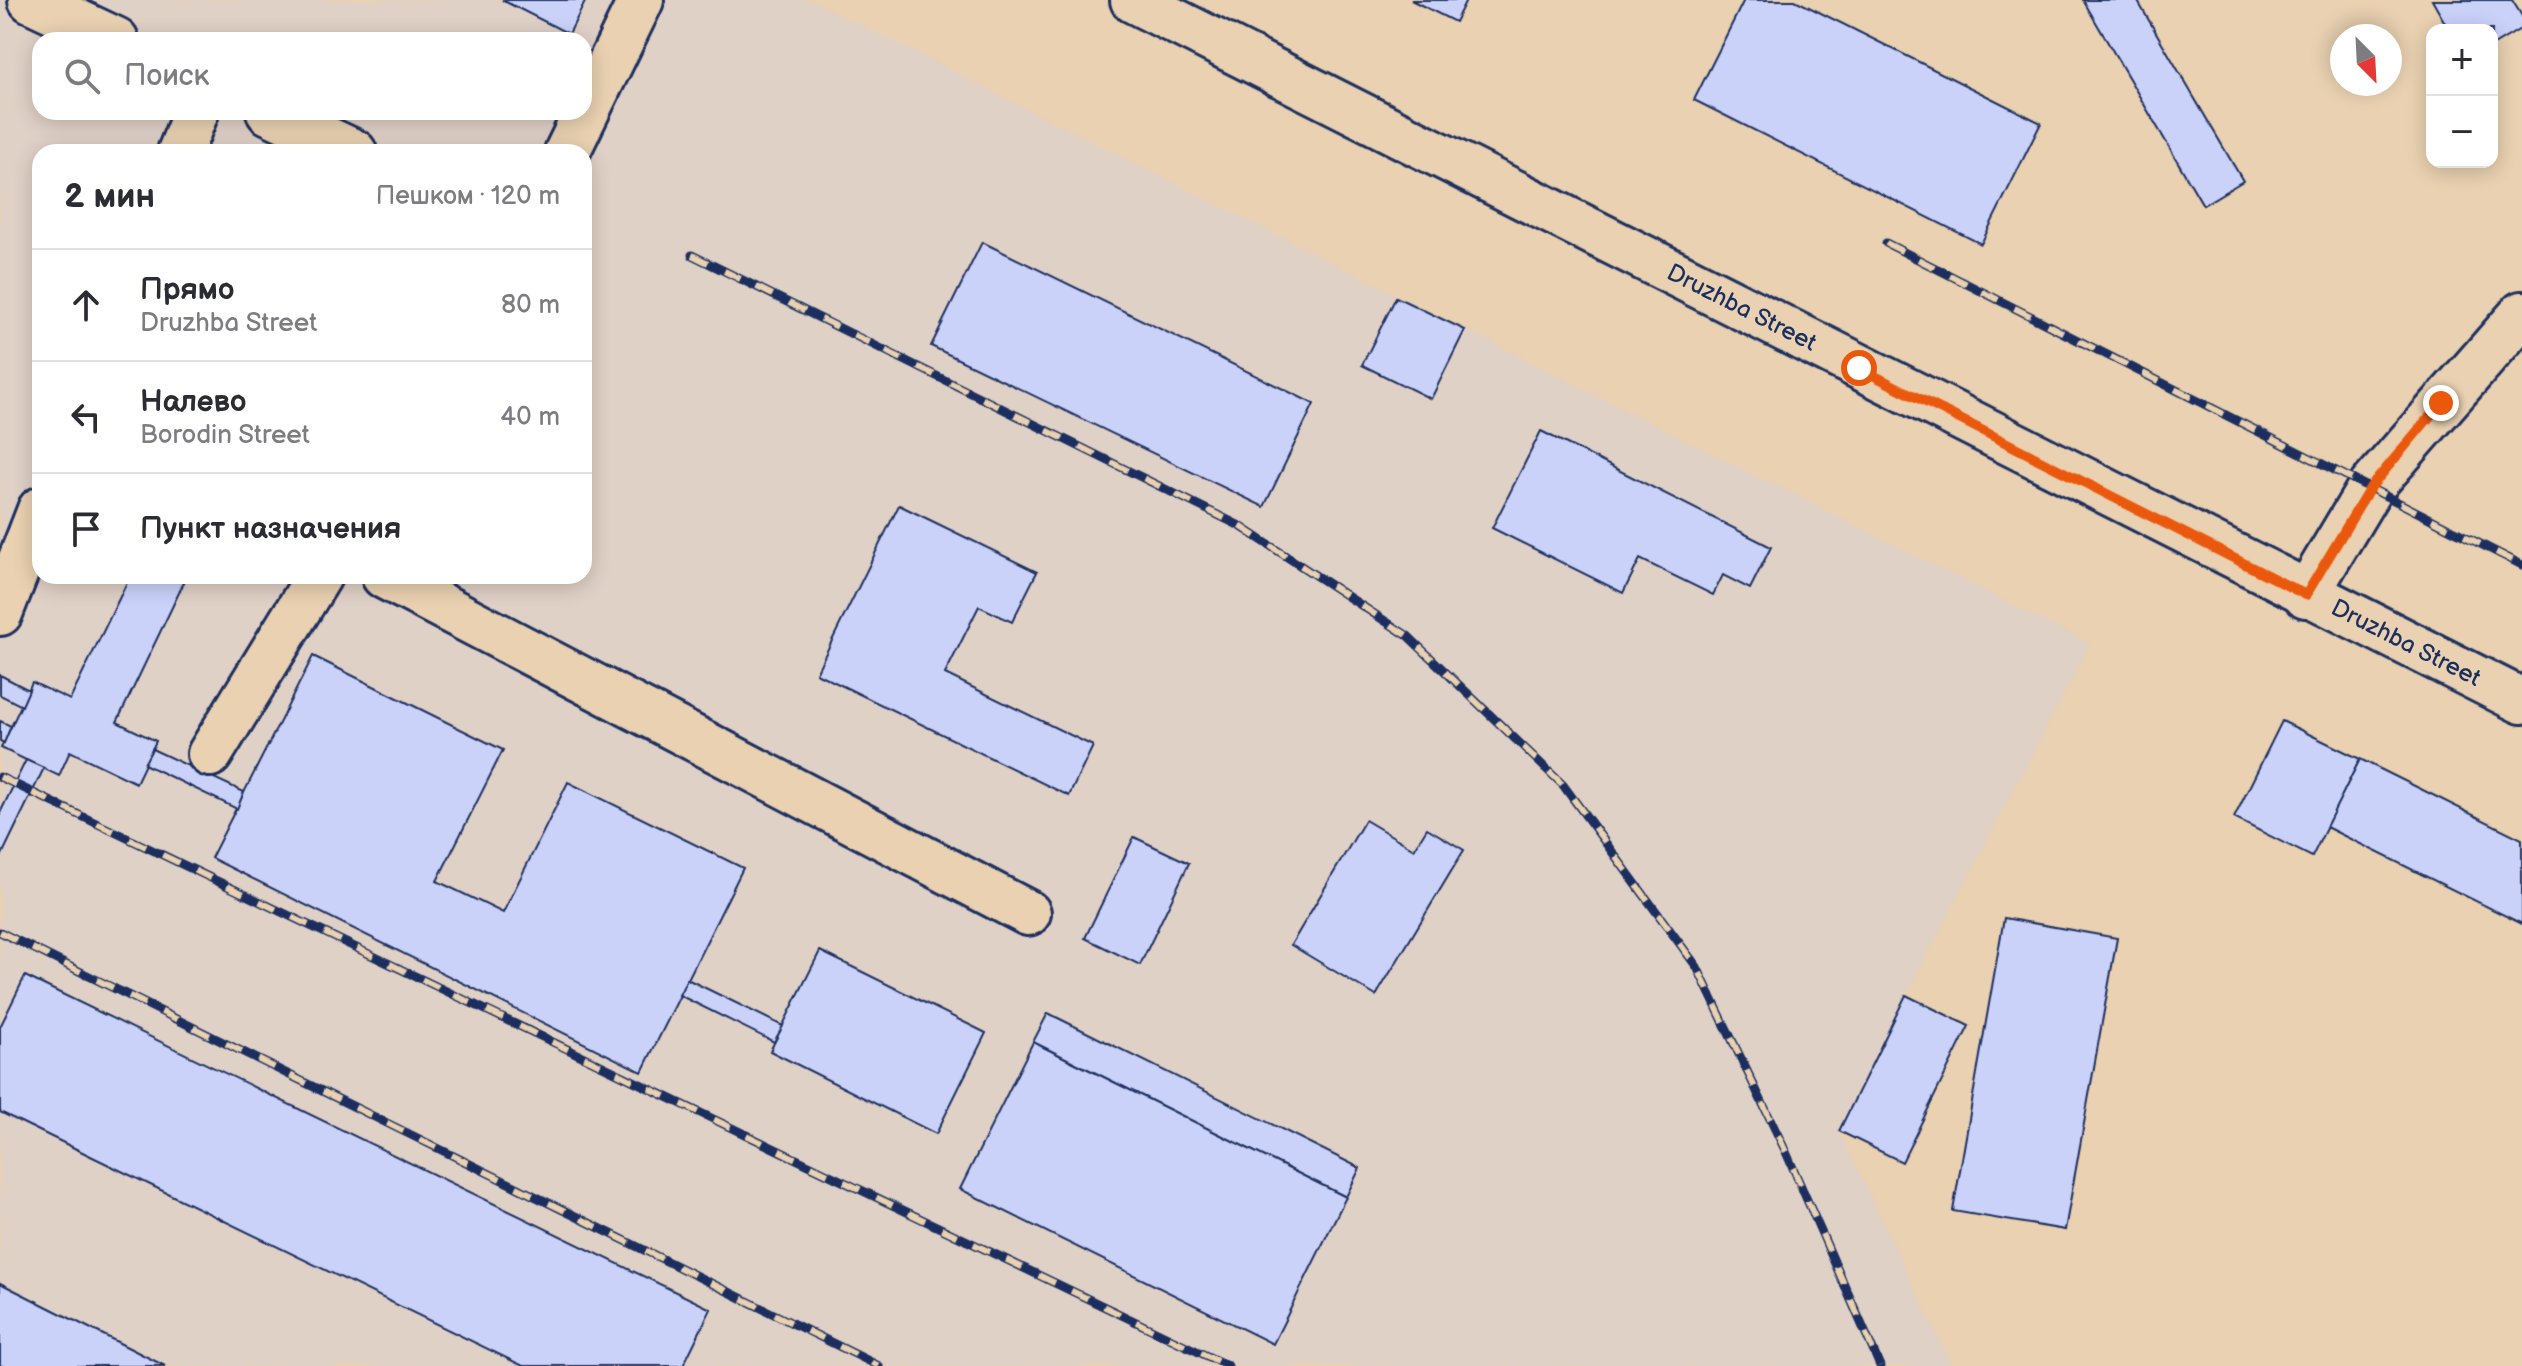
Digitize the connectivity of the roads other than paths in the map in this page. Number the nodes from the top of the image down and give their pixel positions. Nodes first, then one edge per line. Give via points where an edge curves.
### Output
1 (31, 0) edge
2 (641, 0) edge
3 (1133, 0) edge
4 (99, 32) edge
5 (592, 101) edge
6 (193, 120) edge
7 (286, 120) edge
8 (583, 120) edge
9 (183, 144) edge
10 (337, 144) edge
11 (571, 144) edge
12 (2522, 314) edge
13 (32, 531) edge
14 (314, 584) edge
15 (399, 584) edge
16 (2306, 595) junction
17 (0, 613) edge
18 (2522, 701) edge
19 (210, 754) dead end
20 (1028, 913) dead end

1 - 4 street
2 - 5 street
3 - 16 street, Druzhba Street
6 - 9 street
7 - 10 street
8 - 11 street
12 - 16 street via 2370,488
13 - 17 street
14 - 19 street
15 - 20 street
16 - 18 street, Druzhba Street

